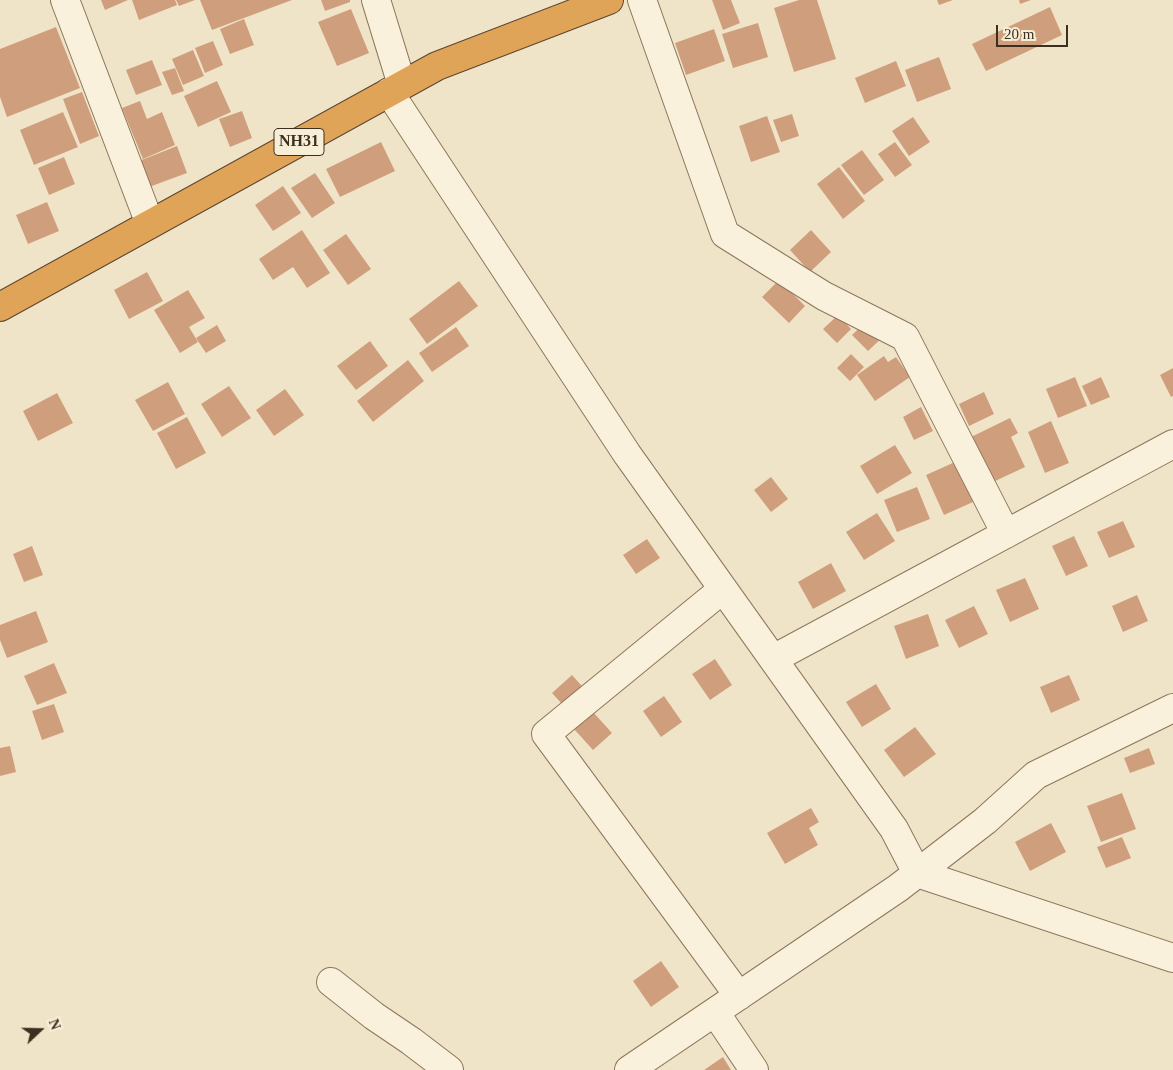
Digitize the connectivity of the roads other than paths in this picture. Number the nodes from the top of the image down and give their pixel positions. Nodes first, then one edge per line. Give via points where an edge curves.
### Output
1 (65, 0) edge
2 (376, 0) edge
3 (609, 0) edge
4 (642, 0) edge
5 (396, 89) junction
6 (150, 224) junction
7 (0, 307) edge
8 (1173, 444) edge
9 (1006, 534) junction
10 (723, 590) junction
11 (773, 660) junction
12 (1173, 708) edge
13 (917, 873) junction
14 (1173, 958) edge
15 (331, 982) dead end
16 (739, 996) junction
17 (715, 1012) junction
18 (449, 1070) edge
19 (630, 1070) edge
20 (754, 1070) edge

1 - 6 street
2 - 5 street
3 - 5 highway, NH31 via 437,66
4 - 9 street via 725,234 824,296 905,337
5 - 6 highway, NH31
5 - 10 street via 627,454
6 - 7 highway, NH31
8 - 9 street
9 - 11 street
10 - 11 street
10 - 16 street via 546,734
11 - 13 street via 894,829
12 - 13 street via 1036,775 985,822
13 - 14 street
13 - 16 street
15 - 18 street
16 - 17 street
17 - 19 street
17 - 20 street

